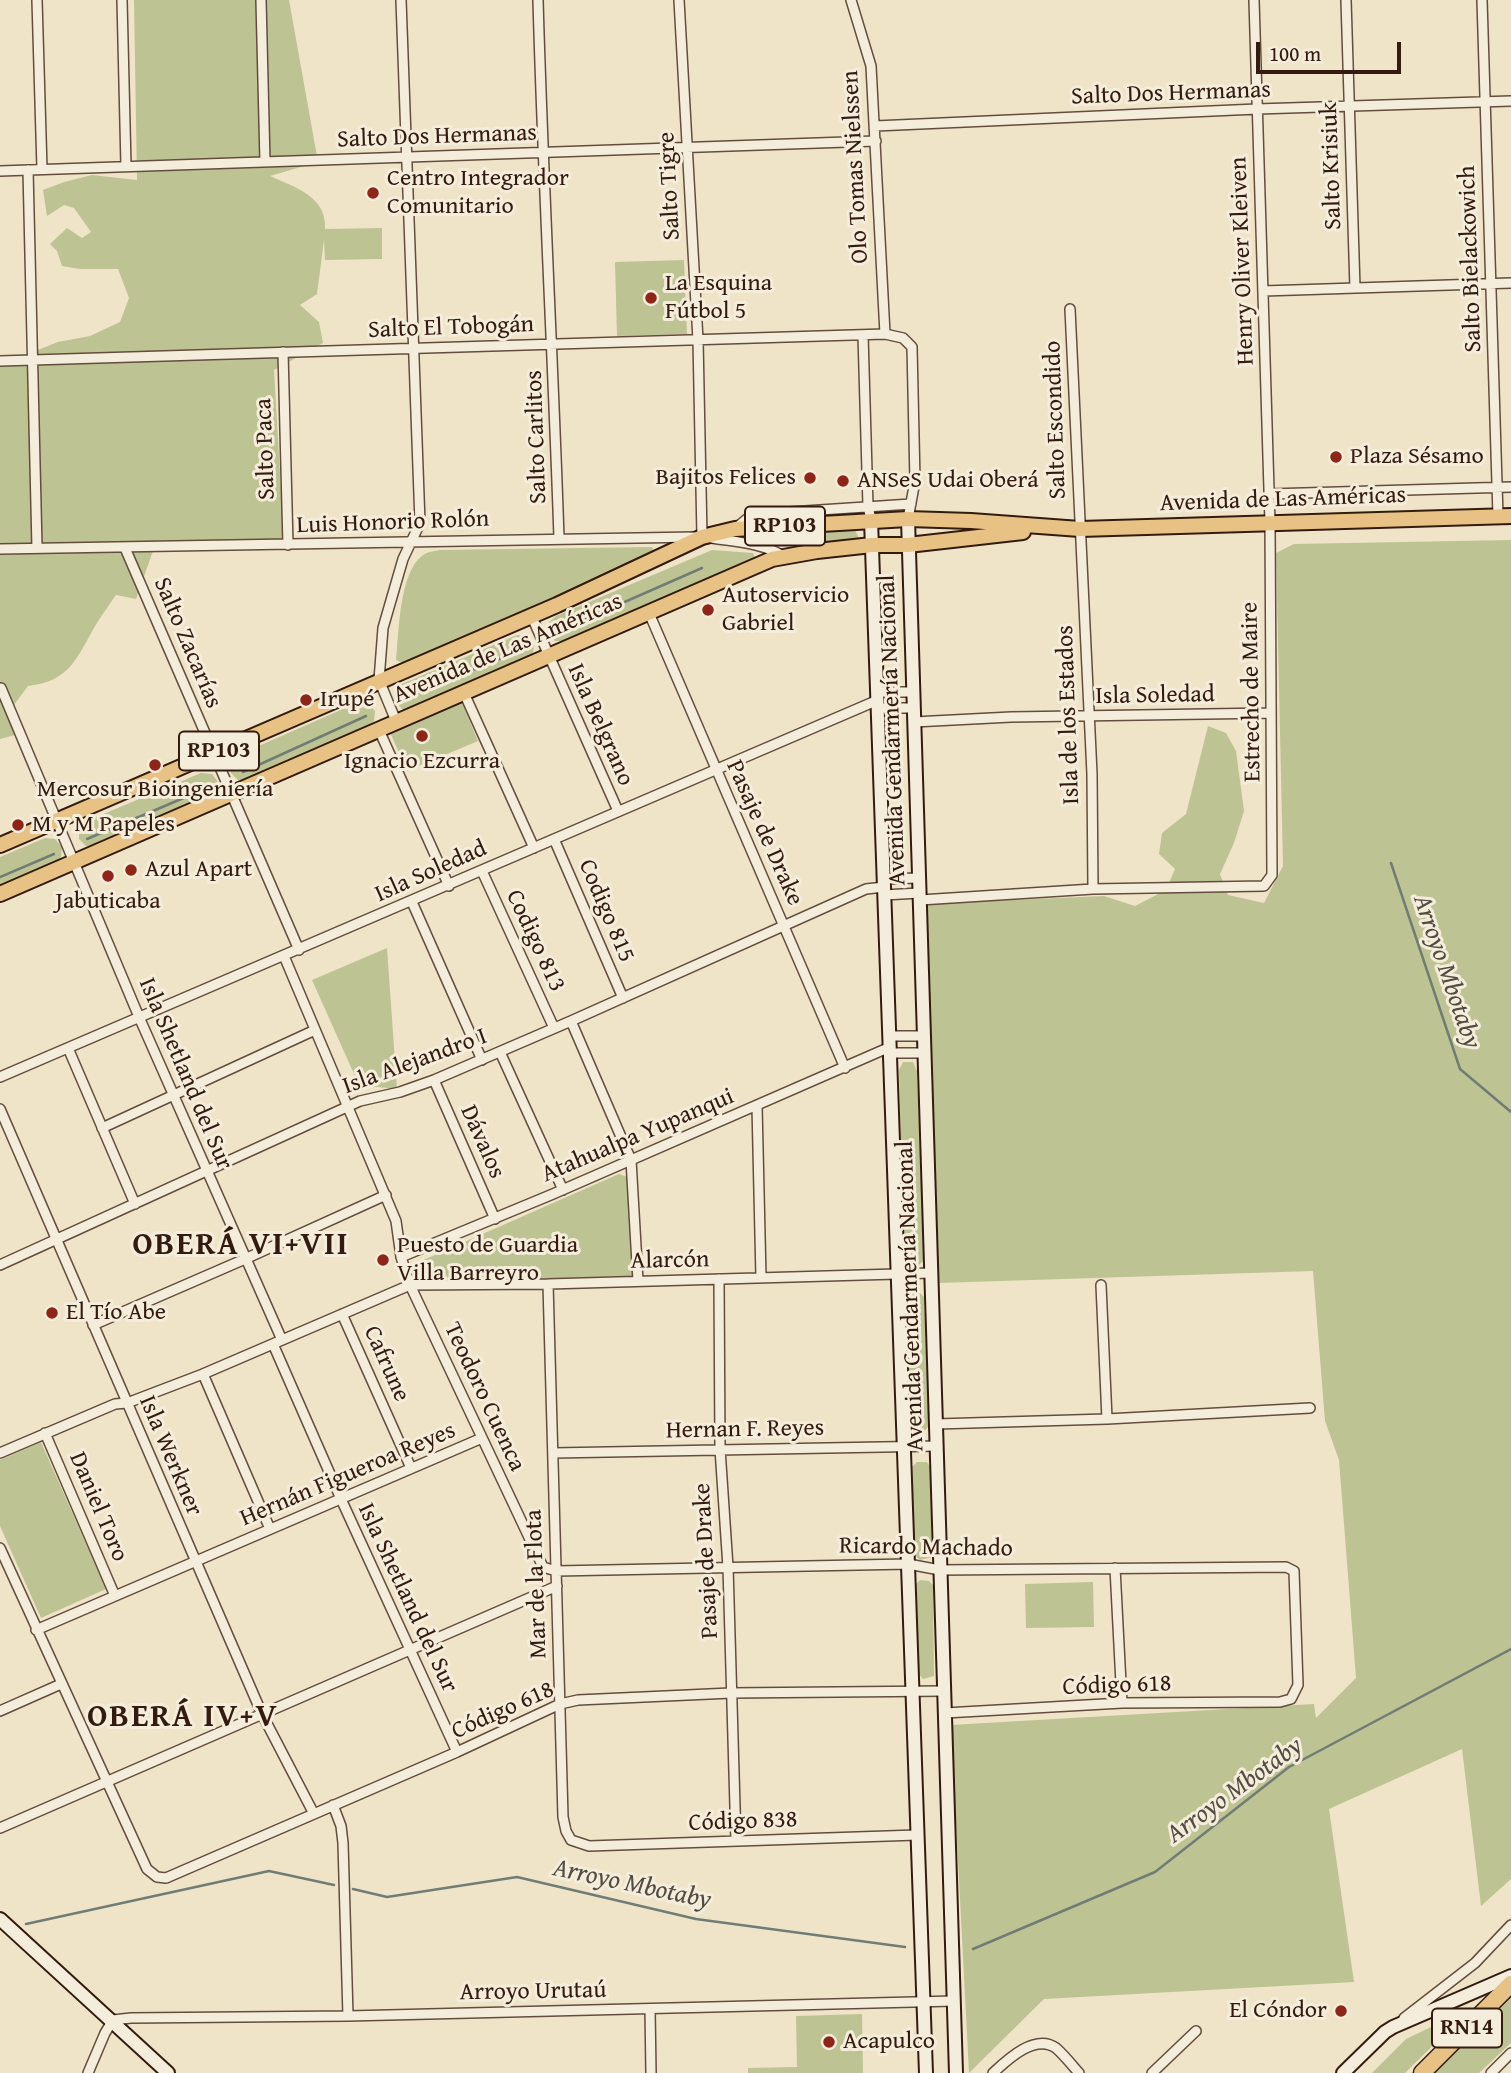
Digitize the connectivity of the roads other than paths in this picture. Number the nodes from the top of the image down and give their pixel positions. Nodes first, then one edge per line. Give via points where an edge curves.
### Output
1 (37, 0) edge
2 (122, 0) edge
3 (261, 0) edge
4 (401, 0) edge
5 (538, 0) edge
6 (679, 0) edge
7 (851, 0) edge
8 (1254, 0) edge
9 (1346, 0) edge
10 (1482, 0) edge
11 (1511, 101) edge
12 (1485, 102) junction
13 (1349, 106) junction
14 (1257, 109) junction
15 (875, 126) junction
16 (876, 141) junction
17 (687, 149) junction
18 (542, 153) junction
19 (406, 158) junction
20 (265, 162) junction
21 (127, 166) junction
22 (42, 169) junction
23 (28, 170) junction
24 (0, 171) edge
25 (1491, 283) junction
26 (1511, 283) edge
27 (1355, 288) junction
28 (1263, 291) junction
29 (1070, 309) dead end
30 (885, 334) junction
31 (863, 335) junction
32 (698, 340) junction
33 (553, 344) junction
34 (413, 348) junction
35 (283, 352) junction
36 (32, 360) junction
37 (0, 361) edge
38 (1511, 486) edge
39 (1497, 487) junction
40 (1269, 494) junction
41 (911, 504) junction
42 (870, 513) junction
43 (1505, 516) edge
44 (908, 519) junction
45 (1270, 522) junction
46 (1056, 528) junction
47 (735, 529) junction
48 (1080, 529) junction
49 (702, 537) junction
50 (559, 538) junction
51 (721, 540) junction
52 (412, 541) junction
53 (288, 545) junction
54 (872, 545) junction
55 (908, 545) junction
56 (37, 548) junction
57 (125, 548) junction
58 (0, 549) edge
59 (783, 556) junction
60 (649, 613) junction
61 (531, 615) junction
62 (549, 656) junction
63 (379, 680) junction
64 (1, 688) edge
65 (913, 692) junction
66 (464, 693) junction
67 (878, 700) junction
68 (914, 708) junction
69 (1271, 713) junction
70 (1089, 716) junction
71 (397, 721) junction
72 (914, 722) junction
73 (379, 730) junction
74 (213, 754) junction
75 (715, 770) junction
76 (231, 794) junction
77 (618, 811) junction
78 (58, 821) junction
79 (554, 839) junction
80 (0, 845) edge
81 (534, 848) junction
82 (75, 862) junction
83 (482, 870) junction
84 (919, 878) junction
85 (449, 886) junction
86 (884, 887) junction
87 (1093, 889) junction
88 (0, 894) edge
89 (920, 897) junction
90 (412, 902) junction
91 (784, 926) junction
92 (299, 950) junction
93 (284, 957) junction
94 (623, 998) junction
95 (139, 1017) junction
96 (571, 1021) junction
97 (554, 1028) junction
98 (315, 1030) junction
99 (924, 1036) junction
100 (890, 1045) junction
101 (68, 1048) junction
102 (500, 1052) junction
103 (924, 1053) junction
104 (482, 1060) junction
105 (845, 1068) junction
106 (0, 1077) edge
107 (434, 1080) junction
108 (173, 1096) junction
109 (757, 1106) junction
110 (348, 1107) junction
111 (0, 1109) edge
112 (102, 1128) junction
113 (631, 1160) junction
114 (206, 1170) junction
115 (562, 1190) junction
116 (386, 1195) junction
117 (135, 1204) junction
118 (495, 1219) junction
119 (56, 1240) junction
120 (401, 1257) junction
121 (245, 1259) junction
122 (0, 1265) edge
123 (931, 1273) junction
124 (898, 1275) junction
125 (761, 1278) junction
126 (719, 1279) junction
127 (638, 1282) junction
128 (548, 1284) junction
129 (410, 1285) junction
130 (1101, 1285) dead end
131 (342, 1314) junction
132 (93, 1325) junction
133 (277, 1342) junction
134 (203, 1374) junction
135 (127, 1403) junction
136 (1310, 1408) dead end
137 (1107, 1419) junction
138 (936, 1424) junction
139 (46, 1433) junction
140 (482, 1438) junction
141 (937, 1446) junction
142 (902, 1447) junction
143 (720, 1449) junction
144 (0, 1453) edge
145 (553, 1453) junction
146 (411, 1468) junction
147 (341, 1499) junction
148 (270, 1529) junction
149 (0, 1548) edge
150 (195, 1562) junction
151 (908, 1564) junction
152 (727, 1567) junction
153 (1115, 1568) junction
154 (940, 1570) junction
155 (556, 1571) junction
156 (557, 1586) junction
157 (115, 1596) junction
158 (36, 1630) junction
159 (410, 1650) junction
160 (61, 1684) junction
161 (912, 1690) junction
162 (944, 1691) junction
163 (731, 1693) junction
164 (1291, 1699) joint
165 (1122, 1703) junction
166 (560, 1704) junction
167 (0, 1711) edge
168 (945, 1713) junction
169 (262, 1714) junction
170 (457, 1752) junction
171 (106, 1780) junction
172 (334, 1805) junction
173 (314, 1814) junction
174 (0, 1828) edge
175 (917, 1835) junction
176 (571, 1840) joint
177 (736, 1841) junction
178 (0, 1919) edge
179 (1511, 1925) edge
180 (1511, 1976) edge
181 (1511, 1984) edge
182 (923, 2001) junction
183 (954, 2001) junction
184 (650, 2009) junction
185 (348, 2015) junction
186 (113, 2020) junction
187 (1393, 2027) junction
188 (1196, 2031) dead end
189 (1511, 2053) edge
190 (88, 2073) edge
191 (168, 2073) edge
192 (651, 2073) edge
193 (926, 2073) edge
194 (956, 2073) edge
195 (993, 2073) edge
196 (1079, 2073) edge
197 (1152, 2073) edge
198 (1343, 2073) edge
199 (1422, 2073) edge
200 (1491, 2073) edge

1 - 22 street
2 - 21 street
3 - 20 street
4 - 19 street
5 - 18 street, Salto Carlitos
6 - 17 street, Salto Tigre
7 - 15 street, Olo Tomas Nielssen via 871,66
8 - 14 street, Henry Oliver Kleiven
9 - 13 street, Salto Krisiuk
10 - 12 street, Salto Bielackowich
11 - 12 street, Salto Dos Hermanas
12 - 13 street, Salto Dos Hermanas
12 - 25 street, Salto Bielackowich
13 - 14 street, Salto Dos Hermanas
13 - 27 street, Salto Krisiuk
14 - 15 street, Salto Dos Hermanas
14 - 28 street, Henry Oliver Kleiven
15 - 16 street, Olo Tomas Nielssen
16 - 17 street, Salto Dos Hermanas
16 - 30 street, Olo Tomas Nielssen
17 - 18 street, Salto Dos Hermanas
17 - 32 street, Salto Tigre
18 - 19 street, Salto Dos Hermanas
18 - 33 street, Salto Carlitos
19 - 20 street, Salto Dos Hermanas
19 - 34 street
20 - 21 street, Salto Dos Hermanas
21 - 22 street, Salto Dos Hermanas
22 - 23 street, Salto Dos Hermanas
23 - 24 street, Salto Dos Hermanas
23 - 36 street
25 - 26 street
25 - 27 street
25 - 39 street, Salto Bielackowich
27 - 28 street
28 - 40 street, Henry Oliver Kleiven
29 - 48 street, Salto Escondido
30 - 31 street, Salto El Tobogán
30 - 41 street, Salto El Tobogán via 903,338 912,347 915,481
31 - 32 street, Salto El Tobogán
31 - 42 street
32 - 33 street, Salto El Tobogán
32 - 49 street, Salto Tigre
33 - 34 street, Salto El Tobogán
33 - 50 street, Salto Carlitos
34 - 35 street, Salto El Tobogán
34 - 52 street via 420,523
35 - 36 street, Salto El Tobogán
35 - 53 street, Salto Paca
36 - 37 street, Salto El Tobogán
36 - 56 street
38 - 39 street
39 - 40 street
39 - 43 street, Salto Bielackowich
40 - 45 street, Henry Oliver Kleiven
41 - 42 street
41 - 44 street
42 - 44 main road, Avenida de Las Américas / RP103
42 - 47 main road, Avenida de Las Américas / RP103
42 - 54 street, Avenida Gendarmería Nacional
43 - 45 main road, Avenida de Las Américas / RP103
44 - 46 main road, Avenida de Las Américas / RP103
44 - 55 street, Avenida Gendarmería Nacional
45 - 48 main road, Avenida de Las Américas / RP103
45 - 69 street, Estrecho de Maire
46 - 48 main road, Avenida de Las Américas / RP103
46 - 55 main road, Avenida de Las Américas / RP103
47 - 49 main road, Avenida de Las Américas / RP103
47 - 51 street
48 - 70 street, Isla de los Estados
49 - 50 street, Luis Honorio Rolón
49 - 51 street, Luis Honorio Rolón
49 - 61 main road, Avenida de Las Américas / RP103
50 - 52 street, Luis Honorio Rolón
51 - 59 street, Luis Honorio Rolón via 753,544
52 - 53 street, Luis Honorio Rolón
52 - 63 street via 387,607
53 - 57 street, Luis Honorio Rolón
54 - 55 main road, Avenida de Las Américas / RP103
54 - 59 main road, Avenida de Las Américas / RP103
54 - 67 street, Avenida Gendarmería Nacional
55 - 65 street, Avenida Gendarmería Nacional
56 - 57 street, Luis Honorio Rolón
56 - 58 street, Luis Honorio Rolón
57 - 74 street, Salto Zacarías
59 - 60 main road, Avenida de Las Américas / RP103
60 - 62 main road, Avenida de Las Américas / RP103
60 - 75 street, Pasaje de Drake
61 - 62 street, Isla Belgrano
61 - 63 main road, Avenida de Las Américas / RP103
62 - 66 main road, Avenida de Las Américas / RP103
62 - 77 street, Isla Belgrano
63 - 71 street
63 - 74 main road, Avenida de Las Américas / RP103
64 - 78 street, Isla Shetland del Sur
65 - 67 street
65 - 68 street, Avenida Gendarmería Nacional
66 - 71 main road, Avenida de Las Américas / RP103
66 - 81 street
67 - 68 street
67 - 75 street, Isla Soledad
67 - 86 street, Avenida Gendarmería Nacional
68 - 72 street, Avenida Gendarmería Nacional
69 - 70 street, Isla Soledad
69 - 87 street, Estrecho de Maire via 1274,862 1264,886
70 - 72 street, Isla Soledad
70 - 87 street, Isla de los Estados
71 - 73 main road, Avenida de Las Américas / RP103
72 - 84 street, Avenida Gendarmería Nacional
73 - 76 main road, Avenida de Las Américas / RP103
73 - 85 street
74 - 76 street, Salto Zacarías
74 - 78 main road, Avenida de Las Américas / RP103
75 - 77 street, Isla Soledad
75 - 91 street, Pasaje de Drake
76 - 82 main road, Avenida de Las Américas / RP103
76 - 92 street
77 - 79 street, Isla Soledad
78 - 80 main road, Avenida de Las Américas / RP103
78 - 82 street, Isla Shetland del Sur
79 - 81 street, Isla Soledad
79 - 94 street, Codigo 815
81 - 83 street, Isla Soledad
82 - 88 main road, Avenida de Las Américas / RP103
82 - 95 street, Isla Shetland del Sur
83 - 85 street, Isla Soledad
83 - 97 street, Codigo 813
84 - 86 street
84 - 89 street, Avenida Gendarmería Nacional
85 - 90 street, Isla Soledad
86 - 89 street
86 - 91 street, Isla Alejandro I via 866,889
86 - 100 street, Avenida Gendarmería Nacional
87 - 89 street
89 - 99 street, Avenida Gendarmería Nacional
90 - 92 street, Isla Soledad
90 - 104 street
91 - 94 street, Isla Alejandro I
91 - 105 street, Pasaje de Drake
92 - 93 street, Isla Soledad
93 - 95 street, Isla Soledad
93 - 98 street, Teodoro Cuenca
94 - 96 street, Isla Alejandro I
95 - 101 street, Isla Soledad
95 - 108 street, Isla Shetland del Sur
96 - 97 street, Isla Alejandro I
96 - 113 street
97 - 102 street, Isla Alejandro I
98 - 108 street
98 - 110 street, Teodoro Cuenca
99 - 100 street
99 - 103 street, Avenida Gendarmería Nacional
100 - 103 street
100 - 105 street, Atahualpa Yupanqui
100 - 124 street, Avenida Gendarmería Nacional
101 - 106 street, Isla Soledad
101 - 112 street
102 - 104 street, Isla Alejandro I
102 - 115 street
103 - 123 street, Avenida Gendarmería Nacional
104 - 107 street, Isla Alejandro I
105 - 109 street, Atahualpa Yupanqui
107 - 110 street, Isla Alejandro I
107 - 118 street, Dávalos
108 - 112 street
108 - 114 street, Isla Shetland del Sur
109 - 113 street, Atahualpa Yupanqui
109 - 125 street
110 - 114 street, Isla Alejandro I
110 - 116 street, Teodoro Cuenca
111 - 119 street, Isla Werkner
112 - 117 street
113 - 115 street, Atahualpa Yupanqui
113 - 127 street
114 - 117 street, Isla Alejandro I
114 - 121 street, Isla Shetland del Sur
115 - 118 street, Atahualpa Yupanqui
116 - 120 street, Teodoro Cuenca via 396,1221
116 - 121 street
117 - 119 street, Isla Alejandro I
118 - 120 street, Atahualpa Yupanqui
119 - 122 street, Isla Alejandro I
119 - 132 street, Isla Werkner
120 - 129 street, Teodoro Cuenca
121 - 132 street
121 - 133 street, Isla Shetland del Sur
123 - 124 street, Alarcón
123 - 138 street, Avenida Gendarmería Nacional
124 - 125 street, Alarcón
124 - 142 street, Avenida Gendarmería Nacional
125 - 126 street, Alarcón
126 - 127 street, Alarcón
126 - 143 street, Pasaje de Drake
127 - 128 street, Alarcón
128 - 129 street, Alarcón
128 - 145 street, Mar de la Flota
129 - 131 street
129 - 140 street, Teodoro Cuenca
130 - 137 street
131 - 133 street
131 - 146 street, Cafrune
132 - 135 street, Isla Werkner
133 - 134 street
133 - 147 street, Isla Shetland del Sur
134 - 135 street
134 - 148 street
135 - 139 street
135 - 150 street, Isla Werkner
136 - 137 street
137 - 138 street
138 - 141 street, Avenida Gendarmería Nacional
139 - 144 street
139 - 157 street, Daniel Toro
140 - 146 street, Hernán Figueroa Reyes
140 - 155 street, Teodoro Cuenca via 543,1567
141 - 142 street, Hernan F. Reyes
141 - 154 street, Avenida Gendarmería Nacional
142 - 143 street, Hernan F. Reyes
142 - 151 street, Avenida Gendarmería Nacional
143 - 145 street, Hernan F. Reyes
143 - 152 street, Pasaje de Drake
145 - 155 street, Mar de la Flota
146 - 147 street, Hernán Figueroa Reyes
147 - 148 street, Hernán Figueroa Reyes
147 - 159 street, Isla Shetland del Sur
148 - 150 street, Hernán Figueroa Reyes
149 - 158 street
150 - 157 street, Hernán Figueroa Reyes
150 - 169 street, Isla Werkner
151 - 152 street, Ricardo Machado
151 - 154 street, Ricardo Machado
151 - 161 street, Avenida Gendarmería Nacional
152 - 155 street, Ricardo Machado
152 - 163 street, Pasaje de Drake
153 - 154 street, Ricardo Machado
153 - 164 street, Ricardo Machado via 1286,1567 1294,1571 1298,1685
153 - 165 street
154 - 162 street, Avenida Gendarmería Nacional
155 - 156 street, Mar de la Flota
156 - 159 street
156 - 166 street, Mar de la Flota
157 - 158 street, Hernán Figueroa Reyes
158 - 160 street
159 - 169 street
159 - 170 street, Isla Shetland del Sur
160 - 167 street
160 - 171 street
161 - 162 street, Código 618
161 - 163 street, Código 618
161 - 175 street, Avenida Gendarmería Nacional
162 - 168 street, Avenida Gendarmería Nacional
163 - 166 street, Código 618
163 - 177 street, Pasaje de Drake
164 - 165 street, Código 618
165 - 168 street, Código 618
166 - 170 street, Código 618
166 - 176 street, Mar de la Flota via 563,1817
168 - 183 street, Avenida Gendarmería Nacional
169 - 171 street
169 - 173 street, Isla Werkner
170 - 172 street, Código 618
171 - 173 street, Código 618 via 147,1869 157,1877 166,1878
171 - 174 street
172 - 173 street, Código 618
172 - 185 street via 343,1843
175 - 177 street, Código 838
175 - 182 street, Avenida Gendarmería Nacional
176 - 177 street, Código 838 via 589,1846
178 - 186 street
179 - 187 street via 1475,1963
180 - 187 street
181 - 199 highway, RN14
182 - 183 street, Arroyo Urutaú
182 - 184 street, Arroyo Urutaú
182 - 193 street, Avenida Gendarmería Nacional
183 - 194 street, Avenida Gendarmería Nacional
184 - 185 street, Arroyo Urutaú
184 - 192 street
185 - 186 street, Arroyo Urutaú
186 - 190 street
186 - 191 street
187 - 198 street
188 - 197 street
189 - 200 street
195 - 196 street via 1007,2060 1040,2044 1054,2047

